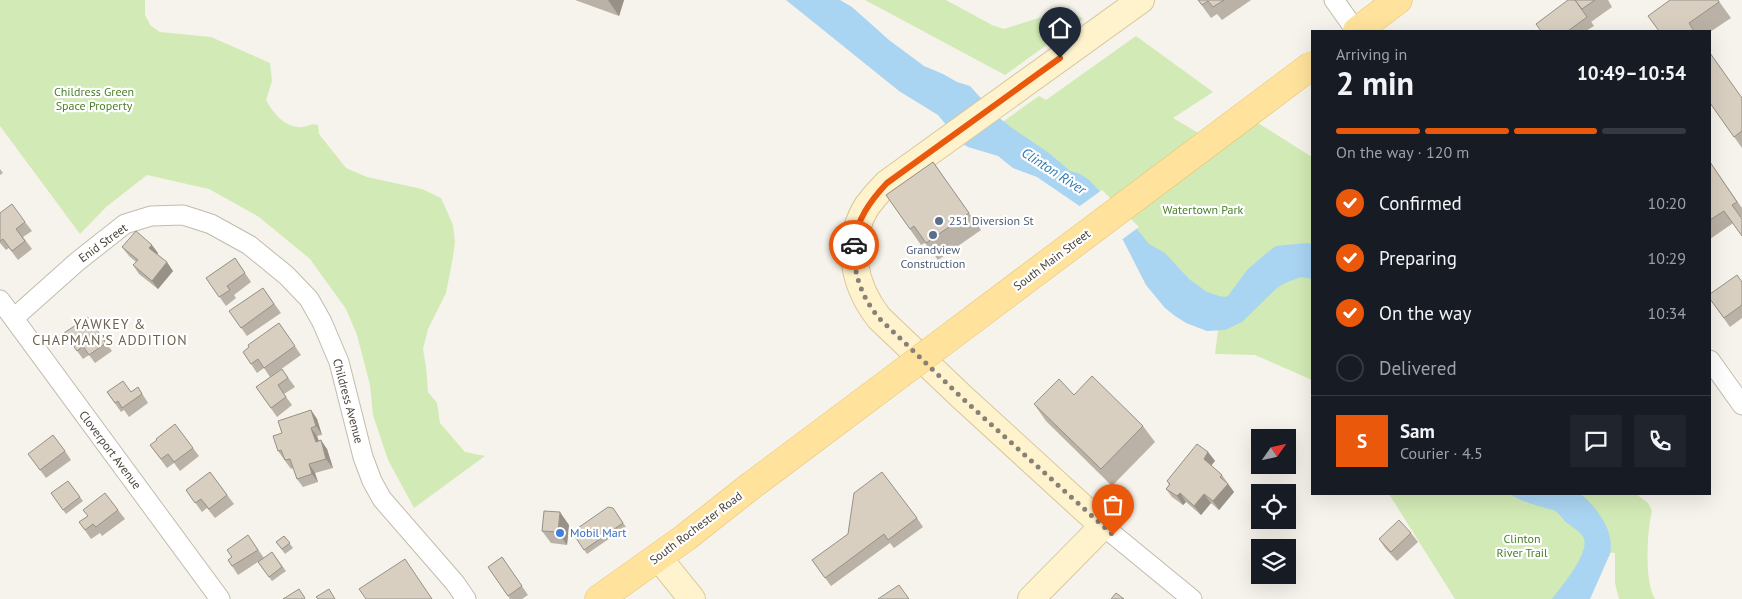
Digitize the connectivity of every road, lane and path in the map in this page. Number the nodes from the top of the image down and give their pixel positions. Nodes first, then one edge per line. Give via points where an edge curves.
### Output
1 (1141, 0) edge
2 (1334, 0) edge
3 (1372, 19) edge
4 (1311, 66) edge
5 (211, 224) joint
6 (0, 300) edge
7 (14, 318) junction
8 (1711, 361) edge
9 (1742, 405) edge
10 (792, 455) joint
11 (1103, 526) junction
12 (658, 557) junction
13 (220, 599) edge
14 (466, 599) edge
15 (599, 599) edge
16 (692, 599) edge
17 (1031, 599) edge
18 (1192, 599) edge

1 - 11 street via 887,183 867,207 855,239 855,268 863,294 886,325
2 - 3 street
4 - 10 main road, South Main Street, bridge
5 - 7 street, Enid Street via 183,214 151,216 125,224
5 - 14 street, Childress Avenue via 249,245 286,275 309,300 340,362 364,457 382,499
6 - 7 street, Cloverport Avenue
7 - 13 street, Cloverport Avenue
8 - 9 street
10 - 12 main road, South Rochester Road
11 - 17 street
11 - 18 street
12 - 15 main road, South Rochester Road
12 - 16 street

